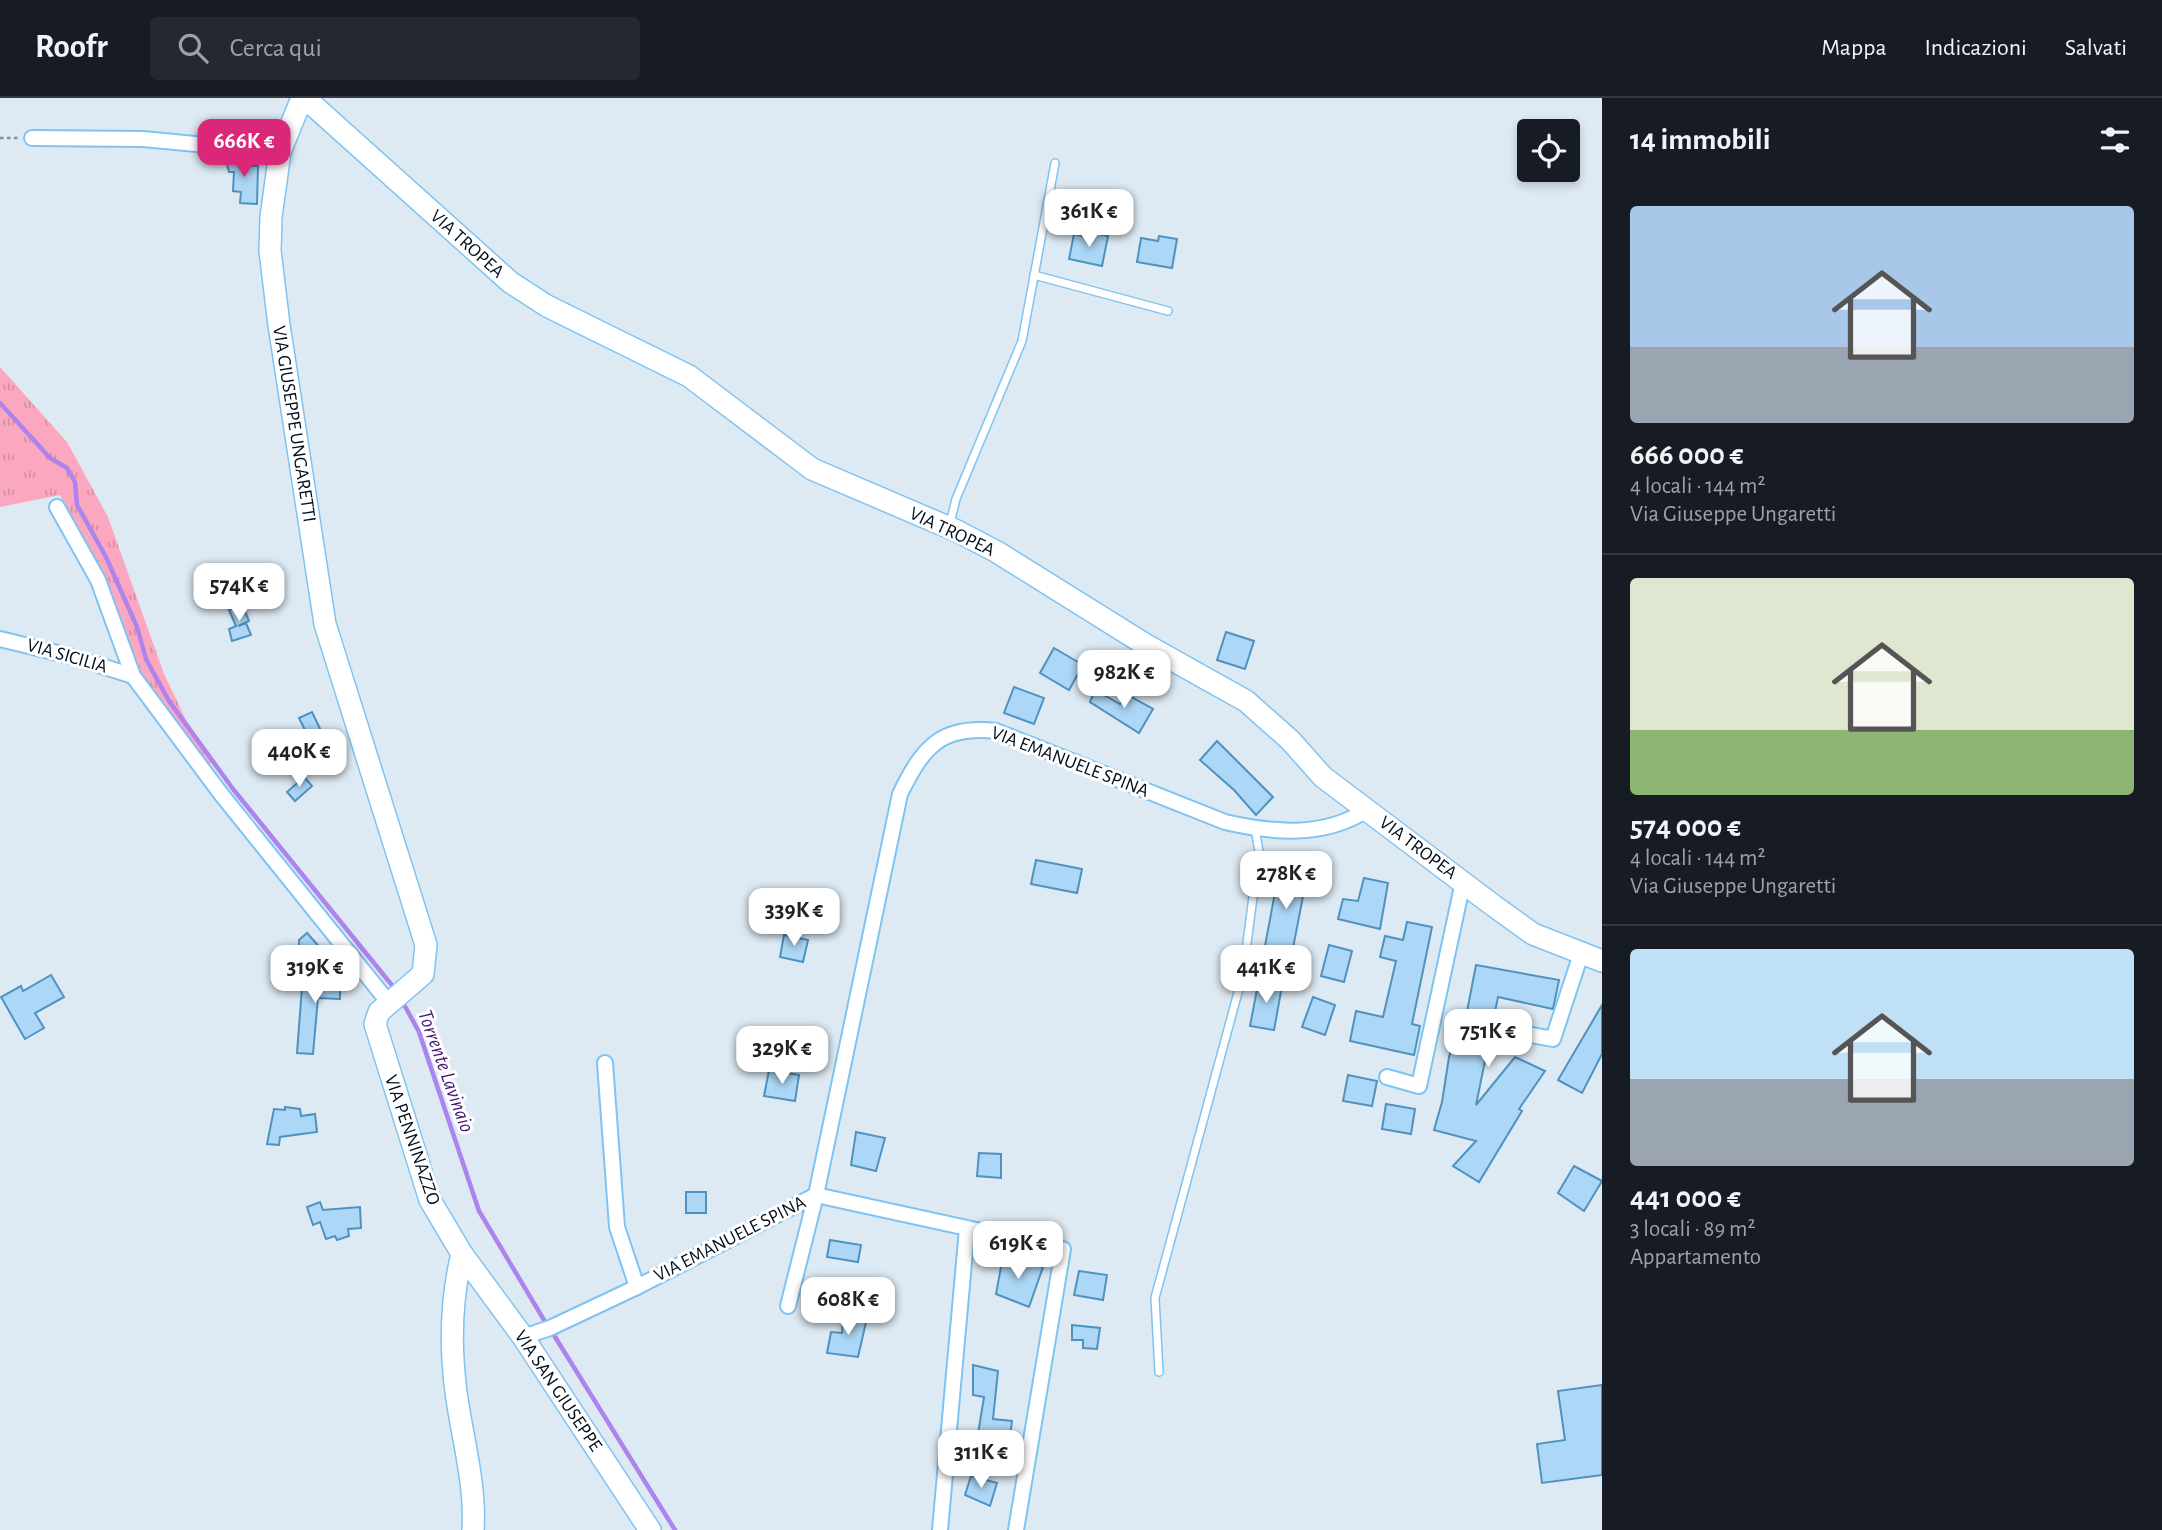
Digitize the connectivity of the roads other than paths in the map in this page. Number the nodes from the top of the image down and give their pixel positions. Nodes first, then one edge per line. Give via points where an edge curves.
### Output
1 (304, 98) edge
2 (32, 138) road end
3 (280, 152) junction
4 (1055, 163) dead end
5 (1034, 275) junction
6 (1168, 311) dead end
7 (57, 507) dead end
8 (949, 528) junction
9 (0, 639) edge
10 (133, 676) junction
11 (1367, 810) junction
12 (1255, 829) junction
13 (1463, 882) junction
14 (1580, 954) junction
15 (1602, 961) edge
16 (391, 1002) junction
17 (1500, 1029) dead end
18 (605, 1063) dead end
19 (1387, 1077) dead end
20 (816, 1195) junction
21 (967, 1229) junction
22 (462, 1254) junction
23 (637, 1287) junction
24 (788, 1306) dead end
25 (523, 1337) junction
26 (1159, 1372) dead end
27 (473, 1530) edge
28 (650, 1530) edge
29 (940, 1530) edge
30 (1016, 1530) edge

1 - 3 street, VIA GIUSEPPE UNGARETTI
1 - 8 street, VIA TROPEA via 510,282 547,306 689,376 812,469
2 - 3 street via 143,139
3 - 16 street, VIA GIUSEPPE UNGARETTI via 270,251 325,624 423,930 423,974
4 - 5 lane
5 - 6 lane
5 - 8 lane via 1022,341 956,499
7 - 10 street via 99,580
8 - 11 street, VIA TROPEA via 1246,701 1323,777
9 - 10 street, VIA SICILIA
10 - 16 street via 221,794
11 - 12 street, VIA EMANUELE SPINA via 1329,827 1298,832
11 - 13 street, VIA TROPEA
12 - 20 street, VIA EMANUELE SPINA via 1225,822 996,731 959,729 928,749 900,794 891,828
12 - 26 lane via 1259,851 1243,974 1155,1298
13 - 14 street, VIA TROPEA via 1533,934
13 - 19 street via 1419,1086
14 - 15 street, VIA TROPEA
14 - 17 street via 1553,1039
16 - 22 street, VIA PENNINAZZO via 379,1012 375,1024 381,1046 430,1200
18 - 23 street via 617,1227
20 - 21 street
20 - 23 street, VIA EMANUELE SPINA
20 - 24 street
21 - 29 street
21 - 30 street via 1063,1248
22 - 25 street, VIA SAN GIUSEPPE
22 - 27 street via 452,1327
23 - 25 street, VIA EMANUELE SPINA
25 - 28 street, VIA SAN GIUSEPPE

